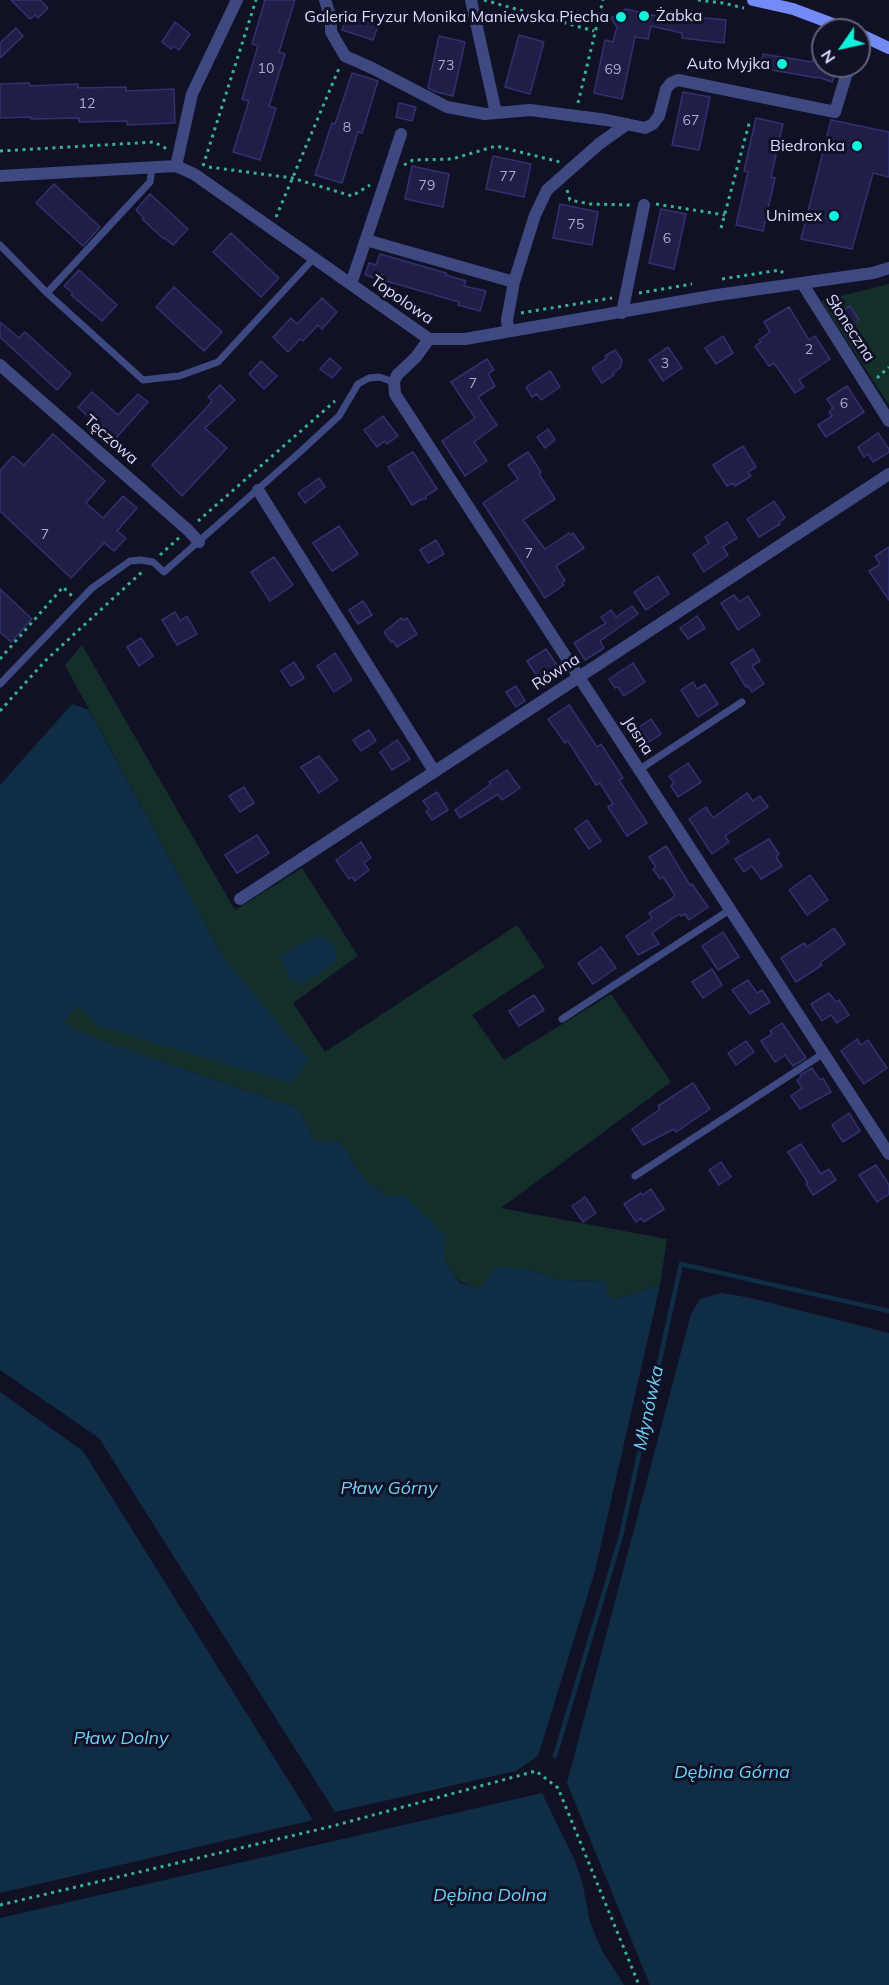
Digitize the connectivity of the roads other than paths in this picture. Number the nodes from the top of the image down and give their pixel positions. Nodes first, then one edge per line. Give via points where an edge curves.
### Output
1 (237, 0) edge
2 (326, 0) edge
3 (471, 0) edge
4 (753, 0) edge
5 (796, 5) edge
6 (824, 18) edge
7 (871, 40) edge
8 (889, 48) edge
9 (845, 78) edge
10 (496, 113) junction
11 (627, 124) junction
12 (401, 134) dead end
13 (177, 161) junction
14 (152, 167) junction
15 (0, 176) edge
16 (644, 205) dead end
17 (366, 240) junction
18 (0, 246) edge
19 (315, 258) junction
20 (889, 268) edge
21 (514, 282) junction
22 (802, 283) junction
23 (351, 284) junction
24 (47, 293) junction
25 (622, 313) junction
26 (507, 325) junction
27 (429, 339) junction
28 (0, 365) edge
29 (394, 382) junction
30 (889, 421) edge
31 (889, 474) edge
32 (258, 490) junction
33 (199, 542) junction
34 (579, 677) junction
35 (0, 684) edge
36 (742, 702) dead end
37 (640, 769) junction
38 (434, 771) junction
39 (240, 898) dead end
40 (731, 909) junction
41 (562, 1019) dead end
42 (824, 1053) junction
43 (889, 1154) edge
44 (635, 1176) dead end

1 - 13 street via 192,94
2 - 10 street via 331,32 345,56 447,107
3 - 10 street
4 - 5 street
5 - 6 street
7 - 8 street
9 - 11 street via 835,112 678,80 666,89 660,116 653,124 645,128
10 - 11 street via 530,110
11 - 21 street via 547,190
12 - 17 street
13 - 14 street
13 - 19 street, Topolowa
14 - 15 street
14 - 24 lane via 150,182
16 - 25 street
17 - 21 street
17 - 23 street
18 - 24 lane
19 - 23 street, Topolowa
19 - 24 lane via 218,362 179,376 143,380
20 - 22 street, Topolowa
21 - 26 street
22 - 25 street, Topolowa
22 - 30 street, Słoneczna
23 - 27 street, Topolowa
25 - 26 street, Topolowa
26 - 27 street, Topolowa via 465,339
27 - 29 street
28 - 33 street, Tęczowa
29 - 32 lane via 379,377 358,384 339,416
29 - 34 street, Jasna via 401,404
31 - 34 street, Równa
32 - 33 lane
32 - 38 street
33 - 35 lane via 164,572 153,562 130,561 92,588
34 - 37 street, Jasna
34 - 38 street, Równa
36 - 37 lane
37 - 40 street, Jasna
38 - 39 street, Równa
40 - 41 lane
40 - 42 street, Jasna
42 - 43 street, Jasna
42 - 44 lane

